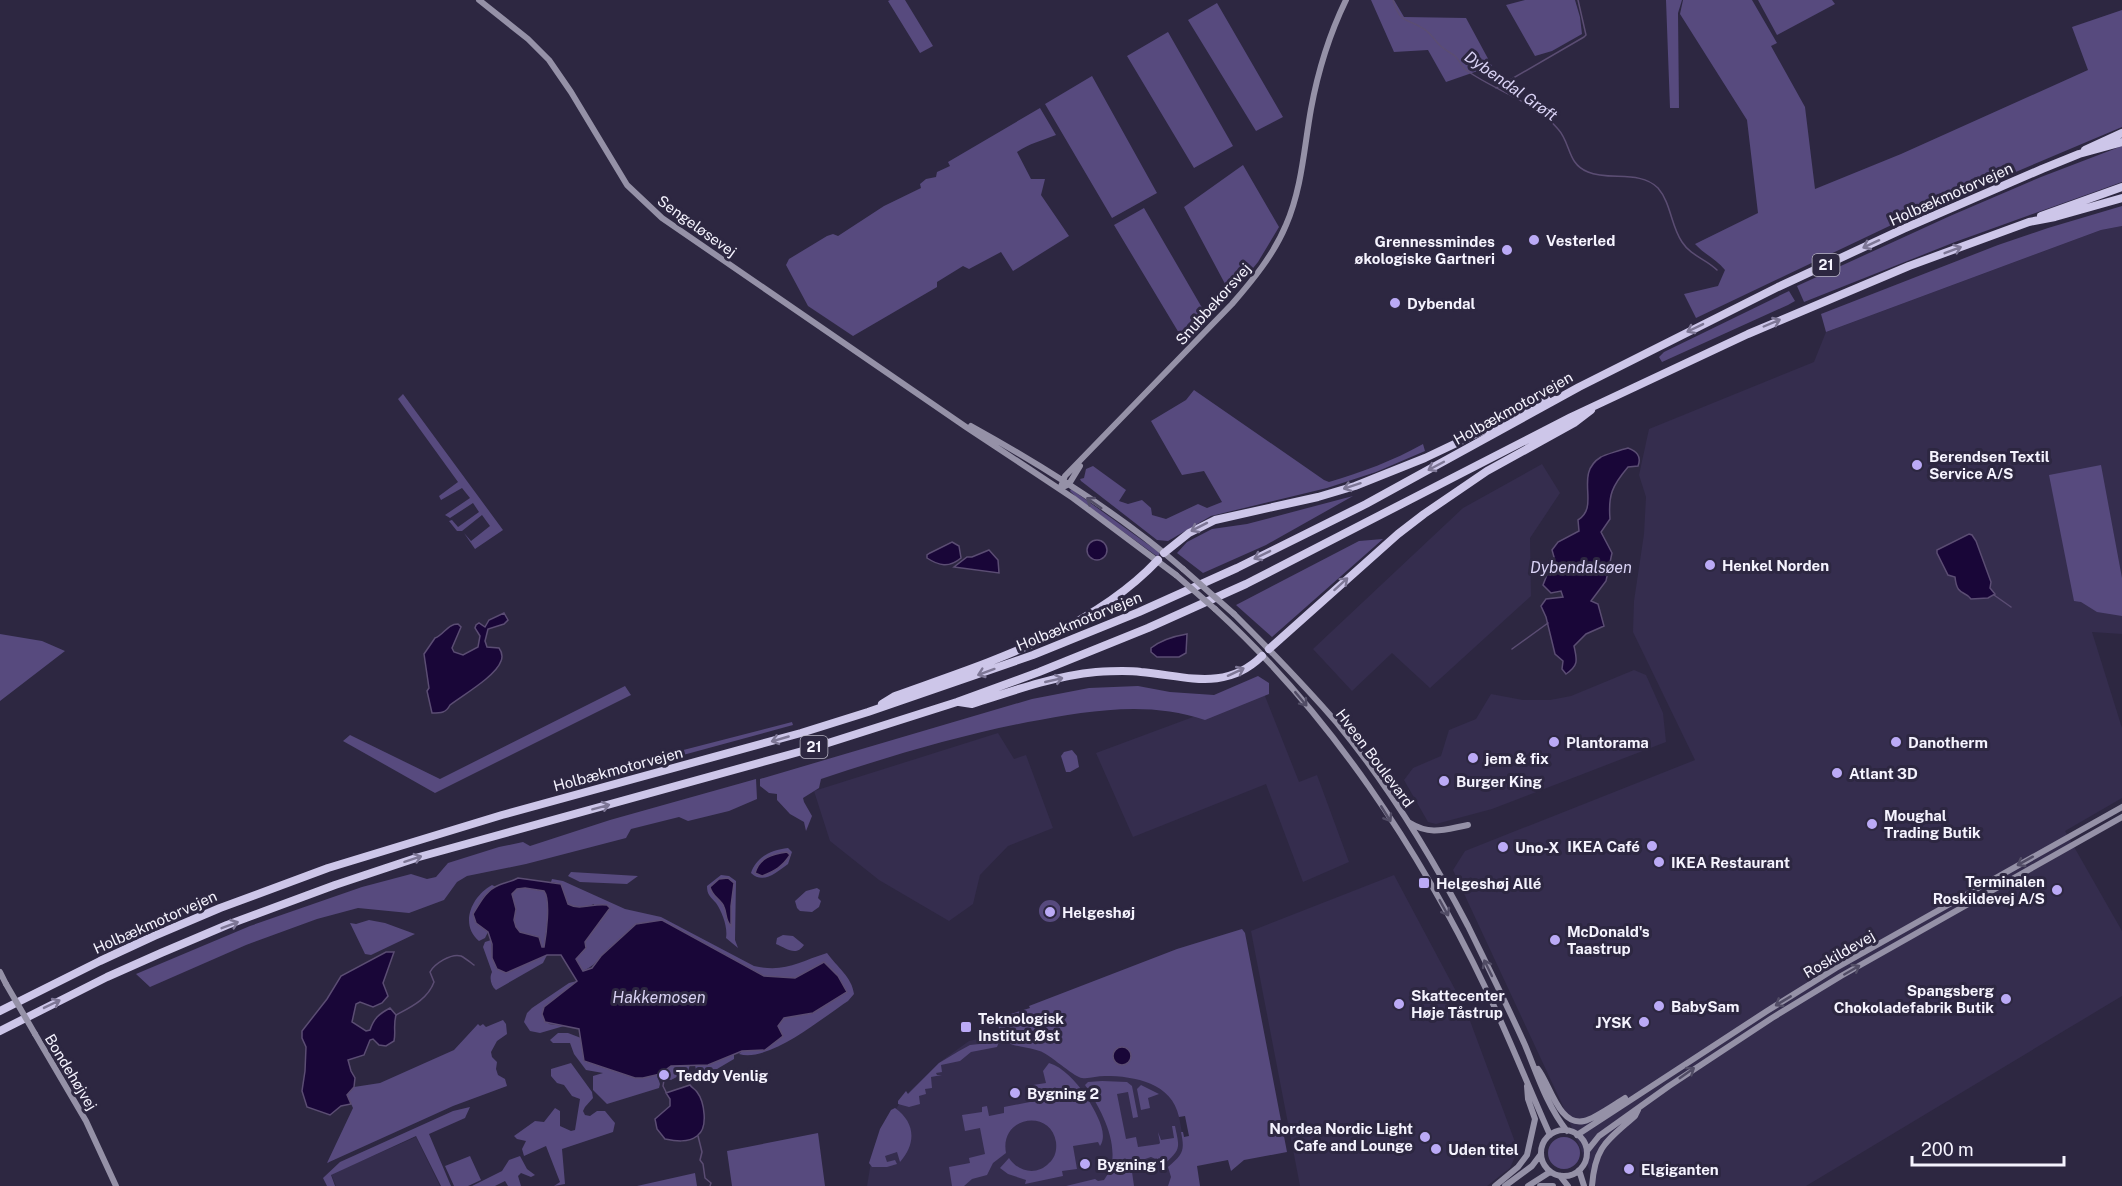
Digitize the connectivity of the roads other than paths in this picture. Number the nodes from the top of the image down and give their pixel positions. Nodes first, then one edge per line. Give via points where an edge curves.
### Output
1 (479, 0) edge
2 (1346, 0) edge
3 (2122, 133) edge
4 (2122, 142) edge
5 (2079, 154) junction
6 (2122, 187) edge
7 (2122, 198) edge
8 (2029, 222) junction
9 (1579, 387) junction
10 (1604, 400) junction
11 (954, 418) junction
12 (1085, 457) junction
13 (1062, 480) junction
14 (1069, 484) junction
15 (1060, 489) junction
16 (1164, 553) junction
17 (1158, 560) junction
18 (1269, 649) junction
19 (1262, 656) junction
20 (957, 702) junction
21 (868, 712) junction
22 (2122, 807) edge
23 (2122, 817) edge
24 (1408, 822) junction
25 (1468, 825) dead end
26 (0, 972) edge
27 (0, 1011) edge
28 (0, 1031) edge
29 (1531, 1059) junction
30 (1662, 1079) junction
31 (1527, 1083) junction
32 (1640, 1107) junction
33 (1567, 1131) junction
34 (1550, 1135) junction
35 (1577, 1135) junction
36 (1587, 1151) junction
37 (1541, 1154) junction
38 (1579, 1170) junction
39 (1550, 1172) junction
40 (1560, 1176) junction
41 (116, 1186) edge
42 (1495, 1186) edge
43 (1505, 1186) edge
44 (1528, 1186) edge
45 (1540, 1186) edge
46 (1553, 1186) edge
47 (1568, 1186) edge
48 (1584, 1186) edge
49 (1592, 1186) edge

1 - 11 street, Sengeløsevej via 528,39 561,76 614,166 643,202
2 - 12 street, Snubbekorsvej via 1320,67 1294,204 1268,258 1232,303
3 - 5 highway
4 - 5 highway, Holbækmotorvejen / 21
5 -> 9 highway, Holbækmotorvejen / 21 via 1778,287
6 - 8 highway
7 - 8 highway, Holbækmotorvejen / 21
10 -> 8 highway, Holbækmotorvejen / 21 via 1819,303
9 -> 16 highway via 1355,486 1215,520 1189,533
9 -> 21 highway, Holbækmotorvejen / 21 via 1366,504 1237,568 1033,655
18 -> 10 highway via 1424,514 1487,471 1574,423
10 - 20 highway, Holbækmotorvejen / 21 via 1246,584 1148,628
11 - 13 street, Sengeløsevej
11 - 15 street, Sengeløsevej
12 - 13 street, Snubbekorsvej
12 - 14 street, Snubbekorsvej
13 - 14 street, Hveen Boulevard
13 - 15 street
14 - 15 street
16 -> 14 street, Hveen Boulevard
15 - 17 street, Hveen Boulevard
16 - 17 street
16 - 18 street, Hveen Boulevard, bridge
17 - 19 street, Hveen Boulevard, bridge
17 - 21 highway via 1126,590 1076,622 896,696
18 - 19 street
18 - 24 street, Hveen Boulevard via 1336,723
20 -> 19 highway via 972,704 1095,672 1140,672 1213,680 1231,675
19 -> 31 street, Hveen Boulevard via 1355,767 1420,868 1475,968
28 -> 20 highway, Holbækmotorvejen / 21 via 161,953 335,885 419,857 806,750
21 -> 27 highway, Holbækmotorvejen / 21 via 328,868 154,936
22 -> 30 street, Roskildevej via 1836,968
32 -> 23 street, Roskildevej via 1702,1063 1841,976
24 - 25 street via 1432,831
29 -> 24 street, Hveen Boulevard via 1467,925
26 - 41 street, Bondehøjvej, bridge via 86,1121
29 - 30 street via 1562,1113 1574,1121 1587,1120
29 - 33 street, Hveen Boulevard via 1552,1108
30 - 35 street, Roskildevej
31 - 34 street, Hveen Boulevard
31 - 42 street via 1535,1119 1527,1155
32 - 36 street, Roskildevej via 1599,1136
32 - 49 street via 1601,1148
33 - 34 street
33 - 35 street
34 - 37 street
35 - 36 street
36 - 38 street
37 - 39 street
37 - 43 street
38 - 40 street
38 - 48 street
39 - 40 street
39 - 44 street
40 - 47 street
45 - 46 street

